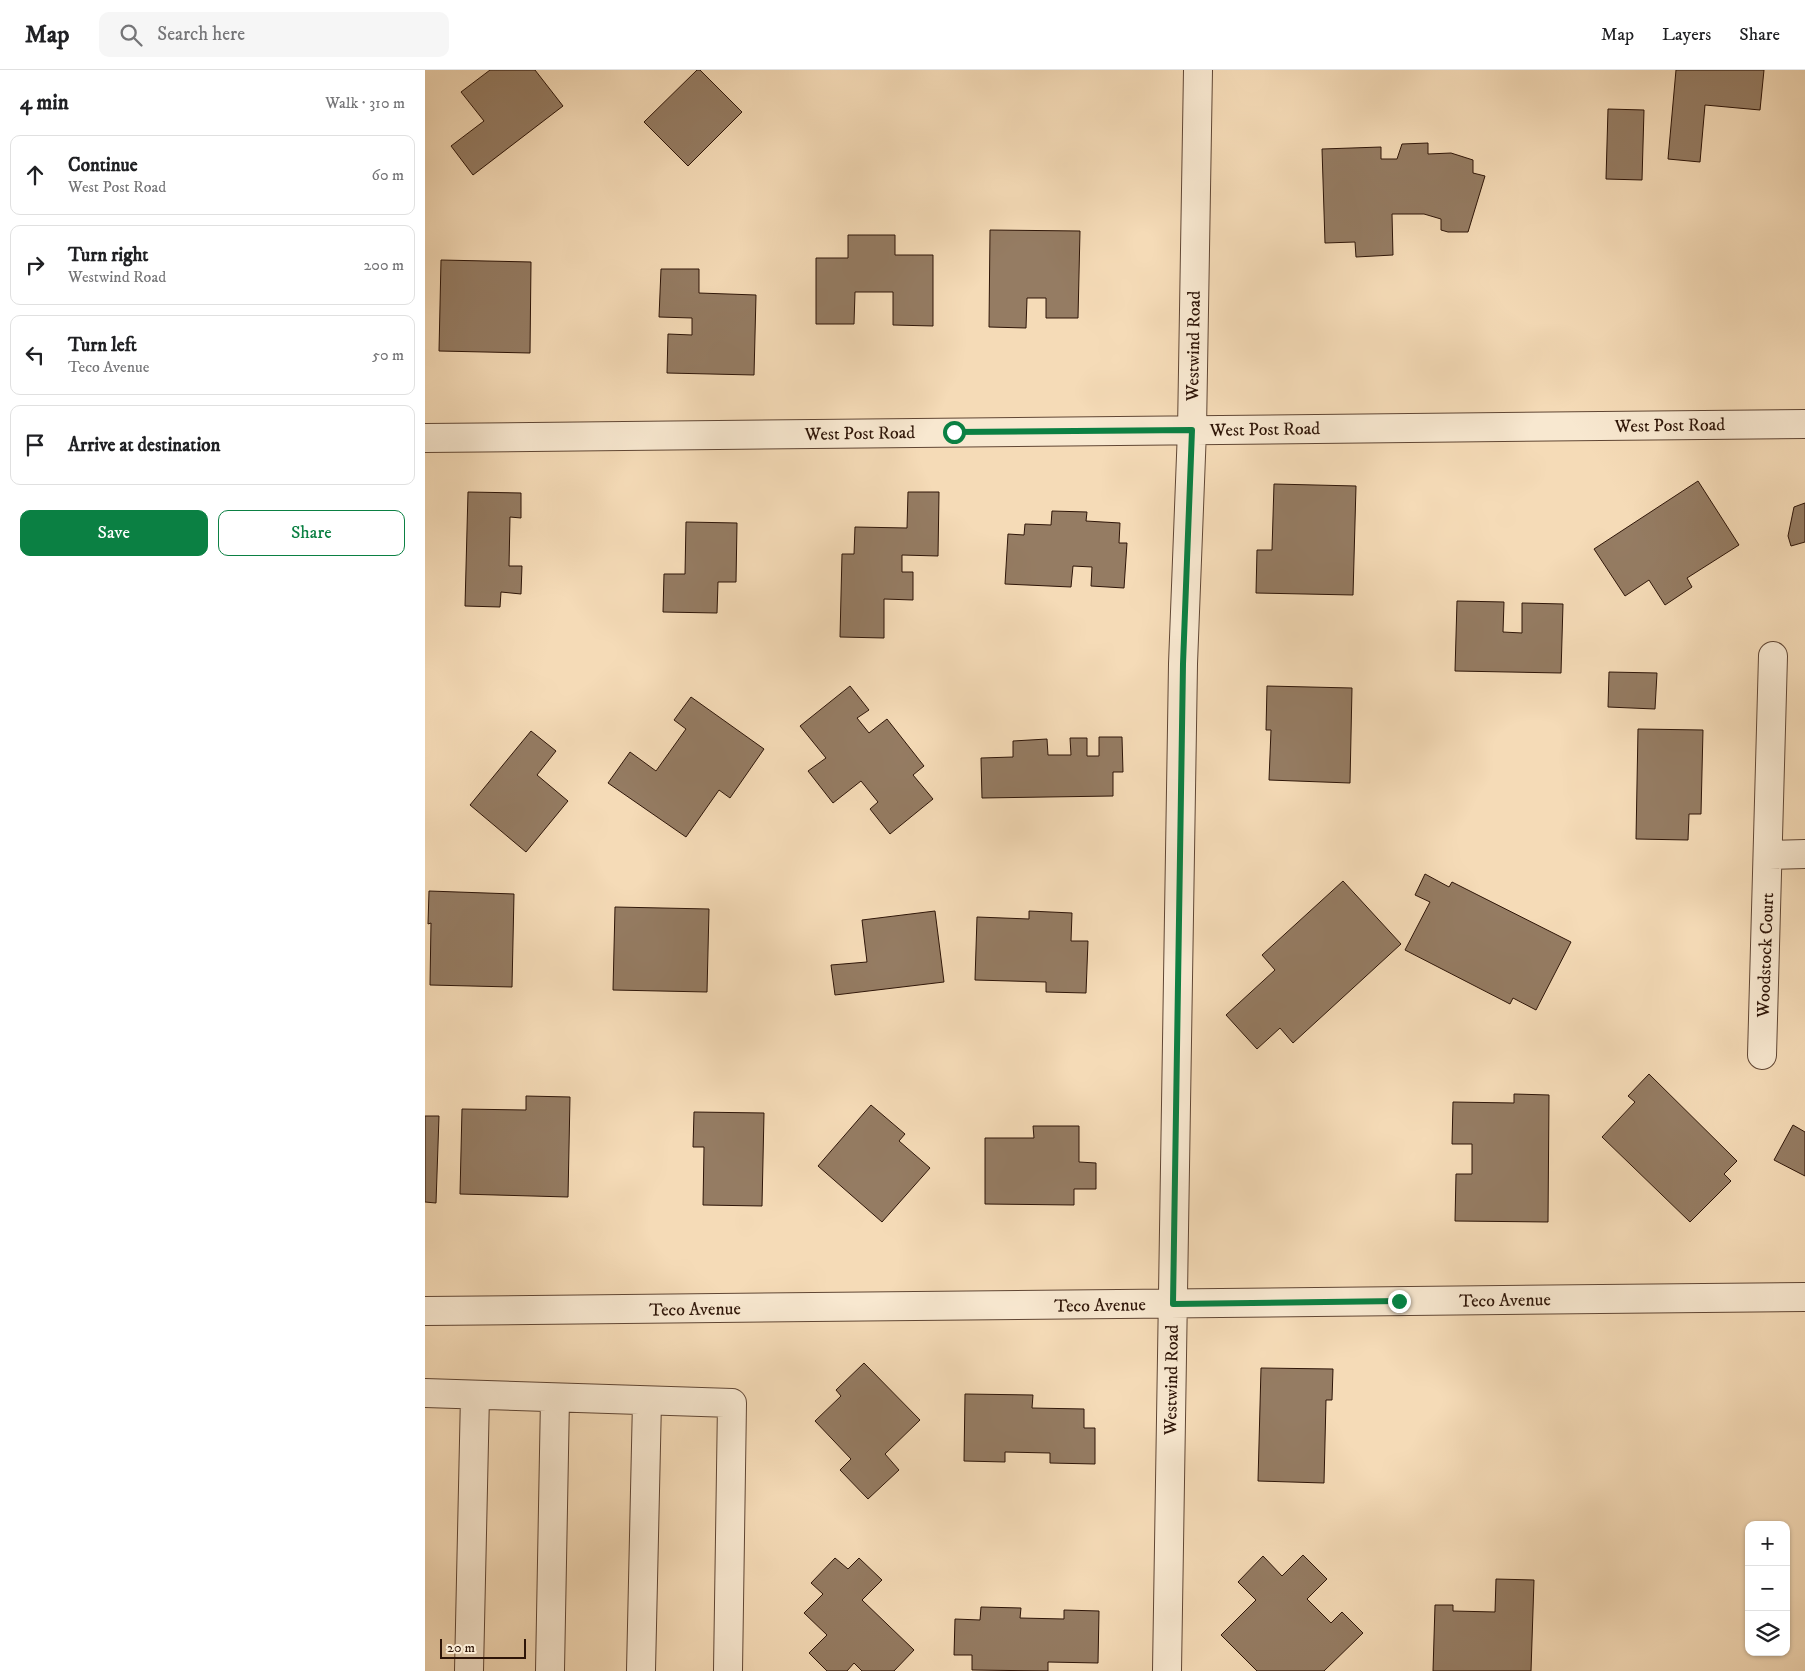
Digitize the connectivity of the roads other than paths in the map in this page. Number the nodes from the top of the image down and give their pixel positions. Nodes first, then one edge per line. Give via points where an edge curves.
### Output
1 (1198, 70) edge
2 (1805, 424) edge
3 (1192, 430) junction
4 (425, 438) edge
5 (1773, 656) dead end
6 (1805, 854) edge
7 (1769, 855) junction
8 (1762, 1055) dead end
9 (1805, 1297) edge
10 (1173, 1304) junction
11 (425, 1311) edge
12 (425, 1394) edge
13 (475, 1395) junction
14 (555, 1398) junction
15 (647, 1400) junction
16 (469, 1671) edge
17 (550, 1671) edge
18 (641, 1671) edge
19 (728, 1671) edge
20 (1167, 1671) edge

1 - 3 street, Westwind Road
2 - 3 street, West Post Road
3 - 4 street, West Post Road
3 - 10 street, Westwind Road via 1183,674
5 - 7 street, Woodstock Court
6 - 7 street
7 - 8 street, Woodstock Court
9 - 10 street, Teco Avenue
10 - 11 street, Teco Avenue
10 - 20 street, Westwind Road
12 - 13 street
13 - 14 street
13 - 16 street
14 - 15 street
14 - 17 street
15 - 18 street
15 - 19 street via 732,1403

